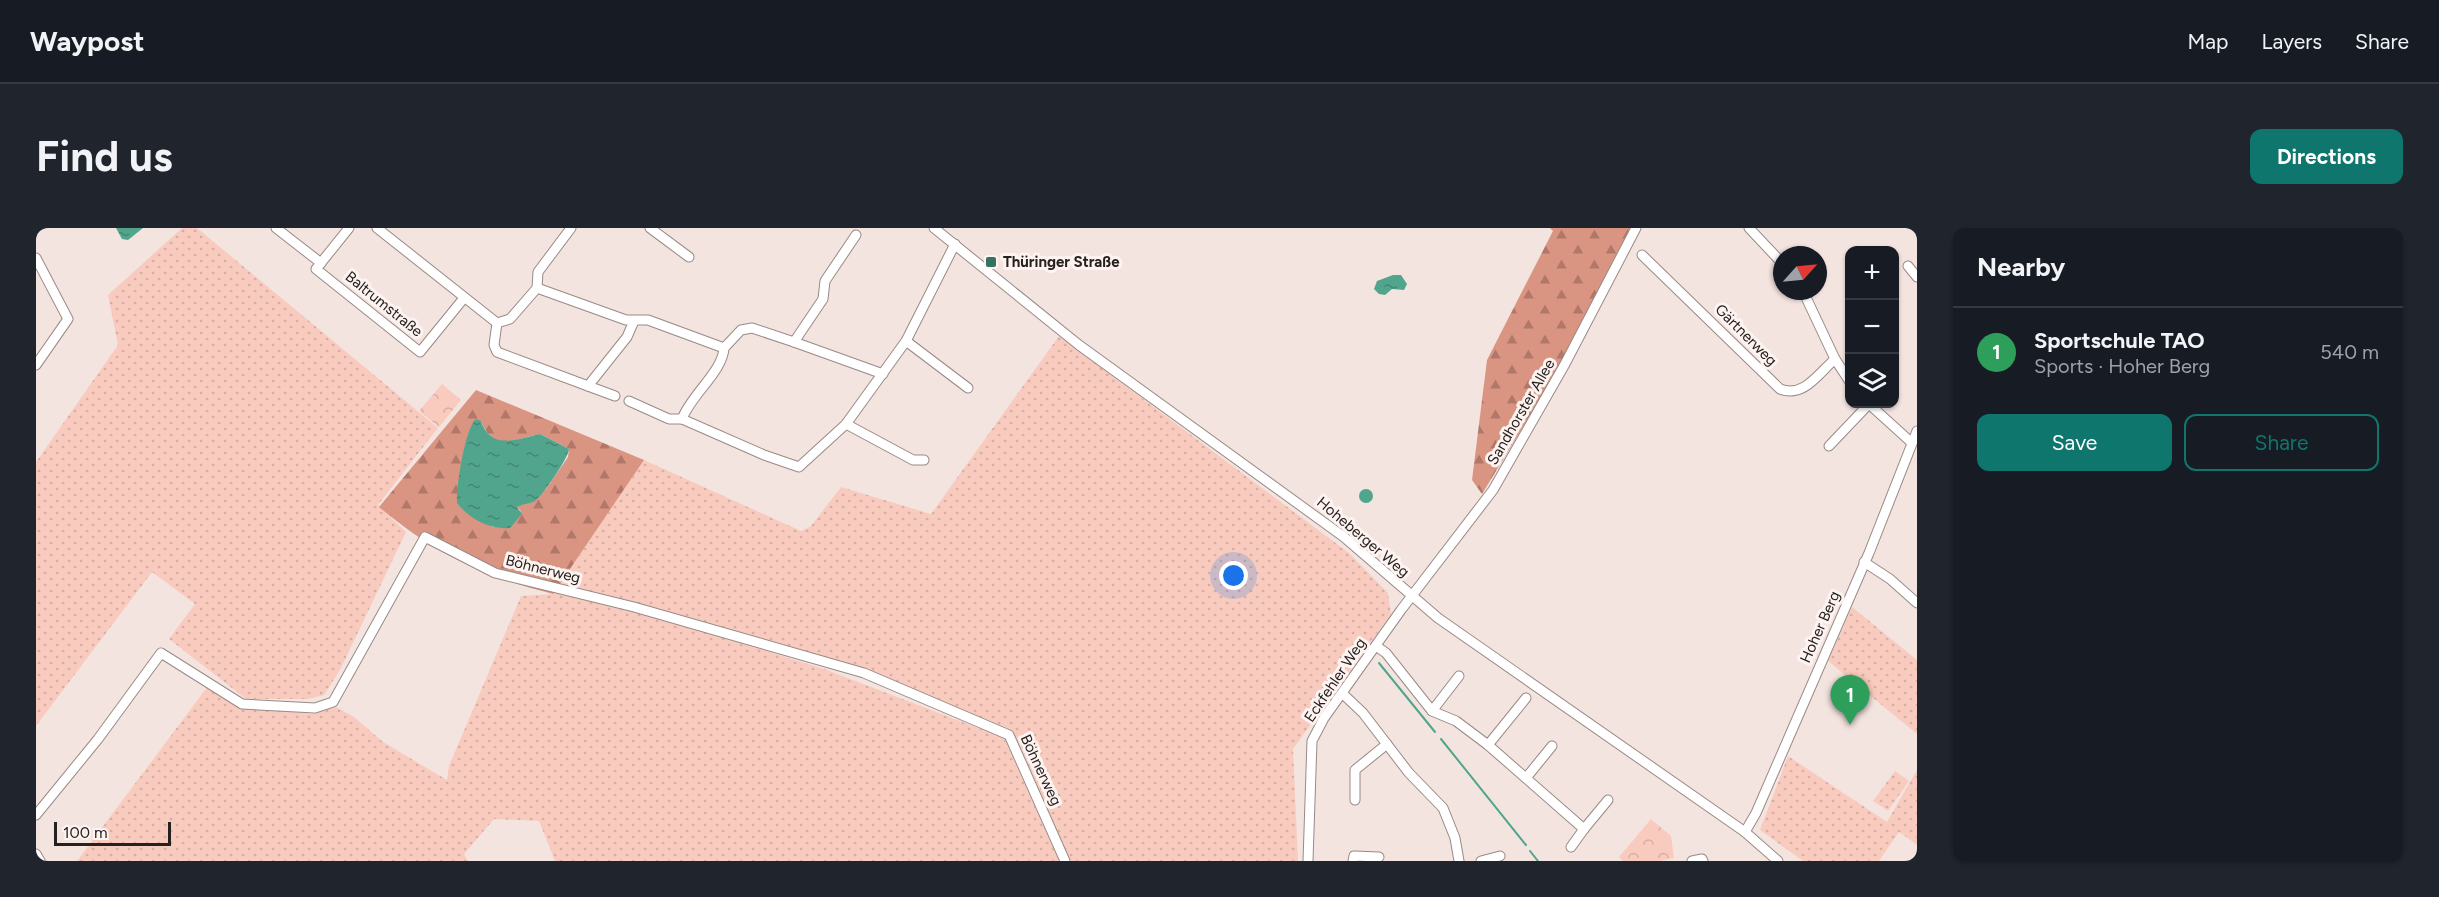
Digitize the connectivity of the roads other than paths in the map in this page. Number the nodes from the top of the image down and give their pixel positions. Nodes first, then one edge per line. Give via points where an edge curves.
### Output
1 (276, 228) edge
2 (350, 228) edge
3 (377, 228) edge
4 (572, 228) edge
5 (650, 228) edge
6 (934, 228) edge
7 (1636, 228) edge
8 (1749, 228) edge
9 (856, 235) dead end
10 (955, 244) junction
11 (1773, 253) edge
12 (1642, 255) dead end
13 (689, 257) dead end
14 (36, 258) edge
15 (321, 263) junction
16 (1908, 266) dead end
17 (1917, 277) edge
18 (537, 288) junction
19 (464, 298) junction
20 (1807, 300) edge
21 (634, 321) junction
22 (497, 323) junction
23 (906, 341) junction
24 (794, 342) junction
25 (724, 348) junction
26 (1835, 359) junction
27 (36, 365) edge
28 (883, 374) junction
29 (1845, 374) edge
30 (588, 386) junction
31 (968, 388) dead end
32 (615, 396) dead end
33 (629, 401) dead end
34 (1865, 408) edge
35 (1873, 408) edge
36 (682, 419) junction
37 (846, 424) junction
38 (1917, 431) edge
39 (1912, 443) junction
40 (1829, 446) dead end
41 (924, 460) dead end
42 (1864, 562) junction
43 (1411, 597) junction
44 (1917, 603) edge
45 (1376, 646) junction
46 (1459, 676) dead end
47 (1343, 694) junction
48 (1526, 699) dead end
49 (1432, 711) junction
50 (1387, 744) junction
51 (1488, 746) junction
52 (1552, 746) dead end
53 (1526, 778) junction
54 (1355, 800) dead end
55 (1608, 800) dead end
56 (36, 814) edge
57 (1584, 829) junction
58 (1745, 832) junction
59 (1571, 846) dead end
60 (36, 854) edge
61 (1500, 856) dead end
62 (1379, 857) dead end
63 (40, 861) edge
64 (1065, 861) edge
65 (1308, 861) edge
66 (1353, 861) edge
67 (1459, 861) edge
68 (1480, 861) edge
69 (1692, 861) edge
70 (1703, 861) edge
71 (1778, 861) edge

1 - 15 street
2 - 15 street
3 - 19 street
4 - 18 street via 538,272
5 - 13 street
6 - 10 street, Hoheberger Weg
7 - 43 street, Sandhorster Allee via 1493,490
8 - 11 street
9 - 24 street via 825,281 823,299
10 - 23 street
10 - 43 street, Hoheberger Weg via 1079,345 1344,537
12 - 26 street, Gärtnerweg via 1780,389 1799,392
14 - 27 street via 68,319
15 - 19 street, Baltrumstraße via 316,269 420,352
16 - 17 street
18 - 21 street
18 - 22 street via 510,319
19 - 22 street
20 - 26 street
21 - 25 street via 648,320
21 - 30 street via 627,338
22 - 30 street via 497,352
23 - 28 street
23 - 31 street
24 - 25 street via 752,328 741,330
24 - 28 street
25 - 36 street via 723,359 687,404
26 - 29 street
28 - 37 street
30 - 32 street
33 - 36 street via 669,419
34 - 40 street
35 - 39 street
36 - 37 street via 764,456 800,467
37 - 41 street via 913,460
38 - 39 street, Hoher Berg
39 - 42 street, Hoher Berg
42 - 44 street
42 - 58 street, Hoher Berg
43 - 45 street, Eckfehler Weg
43 - 58 street, Hoheberger Weg
45 - 47 street, Eckfehler Weg
45 - 49 street via 1386,653
46 - 49 street
47 - 50 street
47 - 65 street, Eckfehler Weg via 1312,741
48 - 51 street
49 - 51 street via 1456,721
50 - 54 street via 1355,770
50 - 67 street via 1443,808
51 - 53 street
52 - 53 street
53 - 57 street
55 - 57 street
56 - 64 street, Böhnerweg via 161,653 242,704 315,708 333,702 425,537 495,573 634,607 864,673 1009,735
57 - 59 street
58 - 71 street, Hoheberger Weg
60 - 63 street
61 - 68 street
62 - 66 street via 1354,856
69 - 70 street

